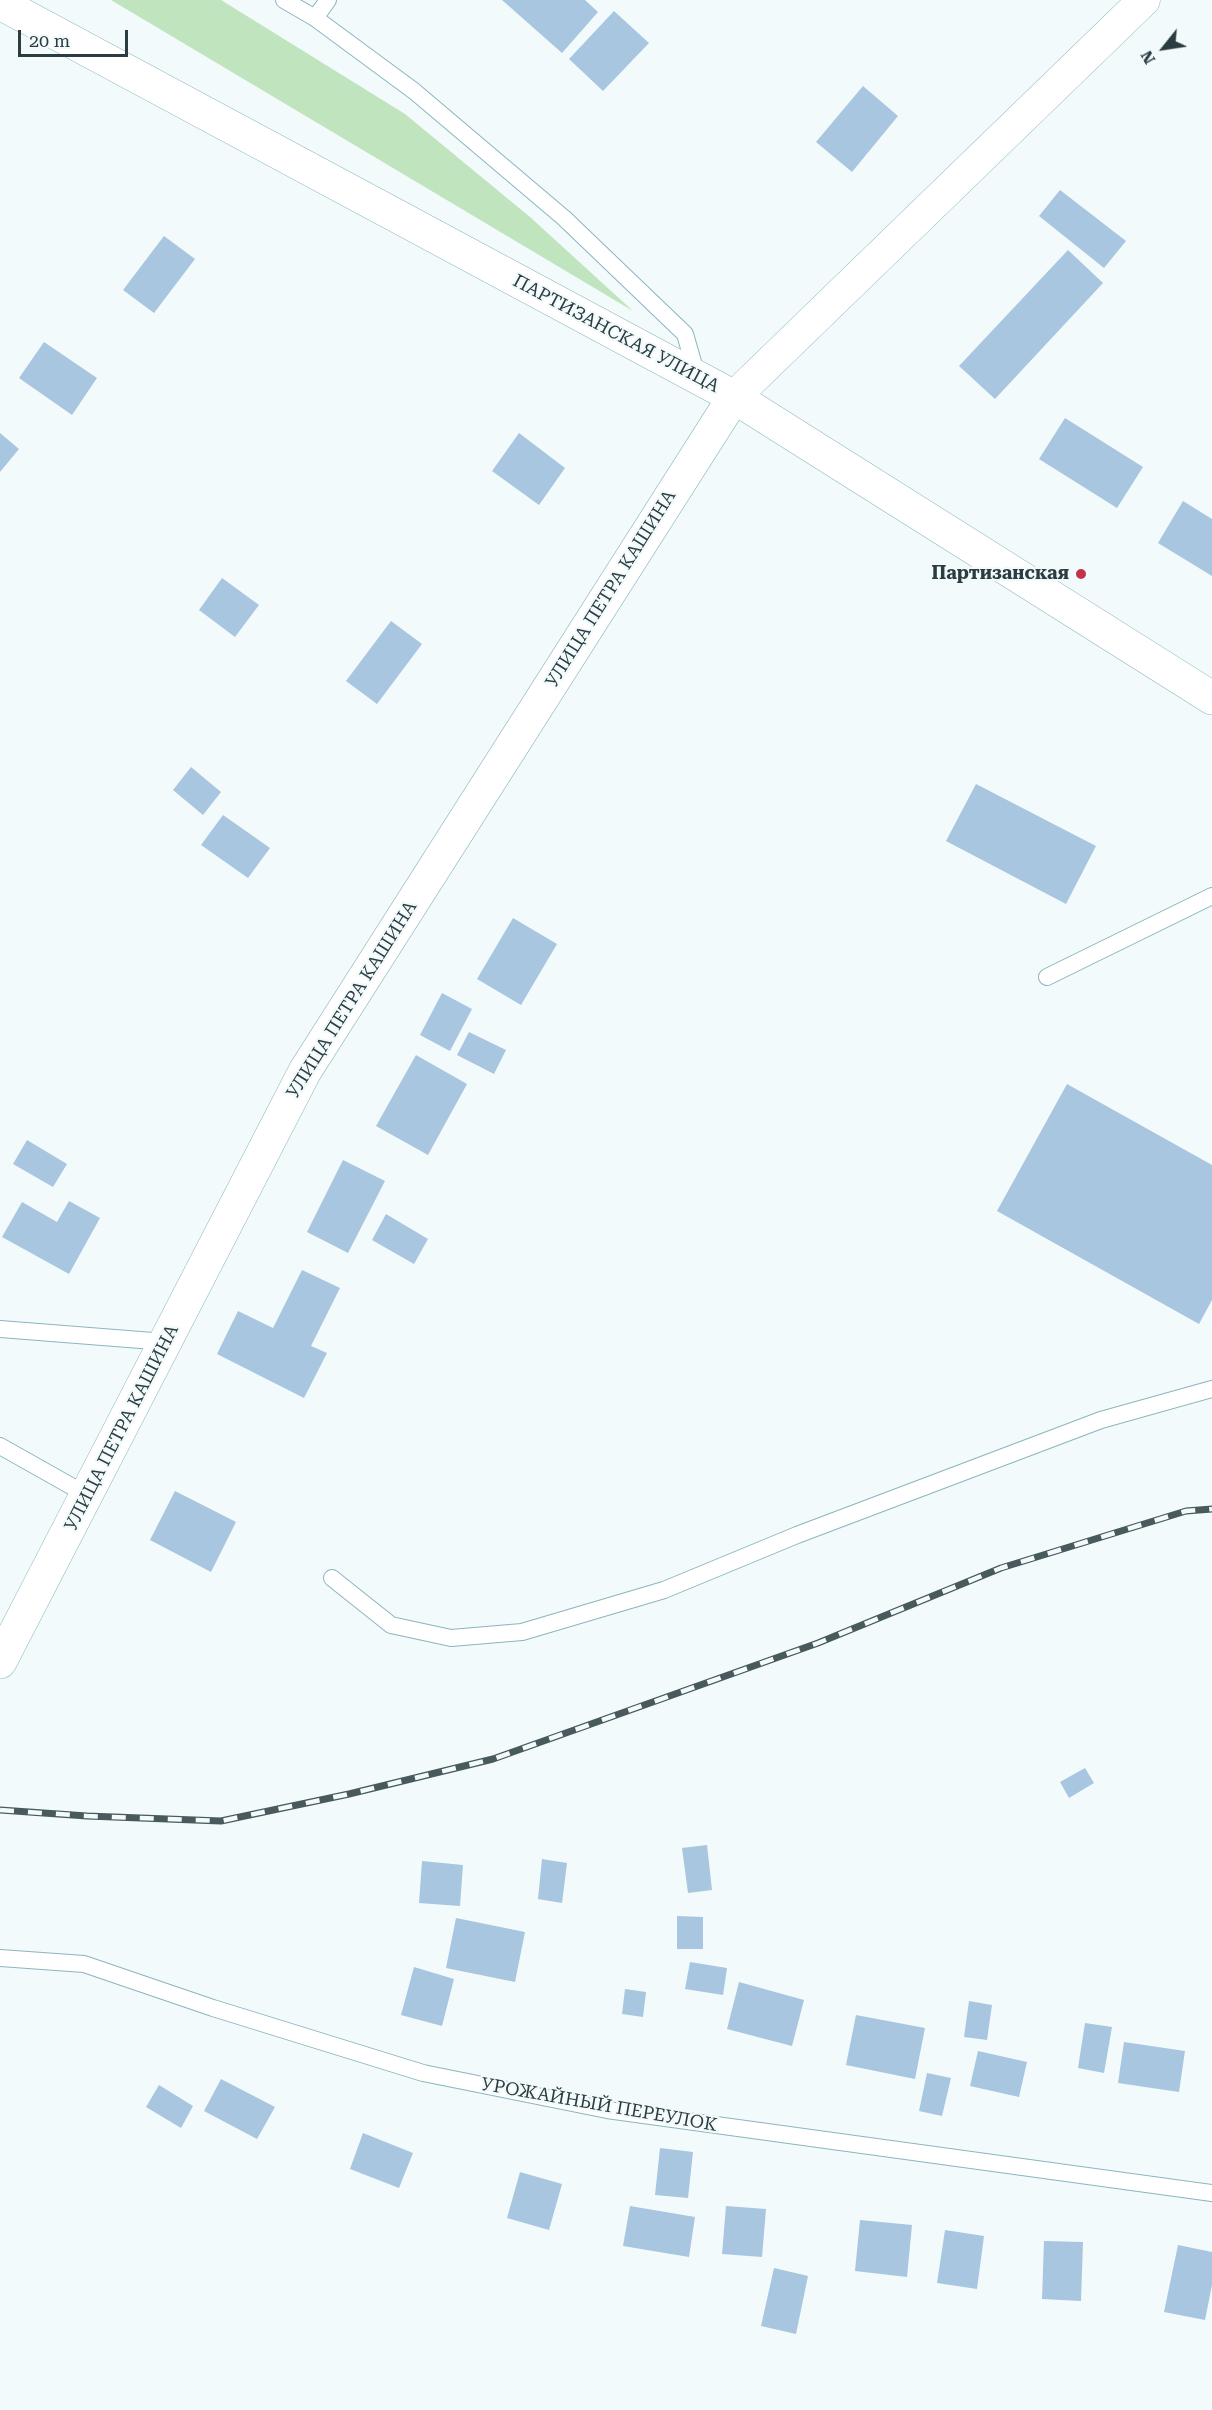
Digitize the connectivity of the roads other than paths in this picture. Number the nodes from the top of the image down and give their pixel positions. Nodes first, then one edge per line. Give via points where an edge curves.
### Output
1 (284, 0) edge
2 (328, 0) edge
3 (1144, 0) edge
4 (0, 3) edge
5 (315, 18) junction
6 (697, 377) junction
7 (734, 397) junction
8 (1208, 687) edge
9 (1212, 896) edge
10 (1047, 977) dead end
11 (0, 1329) edge
12 (166, 1342) junction
13 (1212, 1389) edge
14 (0, 1446) edge
15 (87, 1496) junction
16 (332, 1578) dead end
17 (0, 1662) edge
18 (0, 1958) edge
19 (1212, 2193) edge

1 - 5 lane
2 - 5 lane
3 - 7 street
4 - 6 main road, ПАРТИЗАНСКАЯ УЛИЦА
5 - 6 lane via 414,91 564,218 685,334
6 - 7 main road, ПАРТИЗАНСКАЯ УЛИЦА
7 - 8 main road, ПАРТИЗАНСКАЯ УЛИЦА
7 - 12 main road, УЛИЦА ПЕТРА КАШИНА via 304,1071
9 - 10 lane
11 - 12 lane
12 - 15 main road, УЛИЦА ПЕТРА КАШИНА
13 - 16 lane via 1101,1420 797,1535 664,1590 522,1632 451,1638 391,1625
14 - 15 lane
15 - 17 main road, УЛИЦА ПЕТРА КАШИНА
18 - 19 lane, УРОЖАЙНЫЙ ПЕРЕУЛОК via 84,1964 423,2073 607,2110

